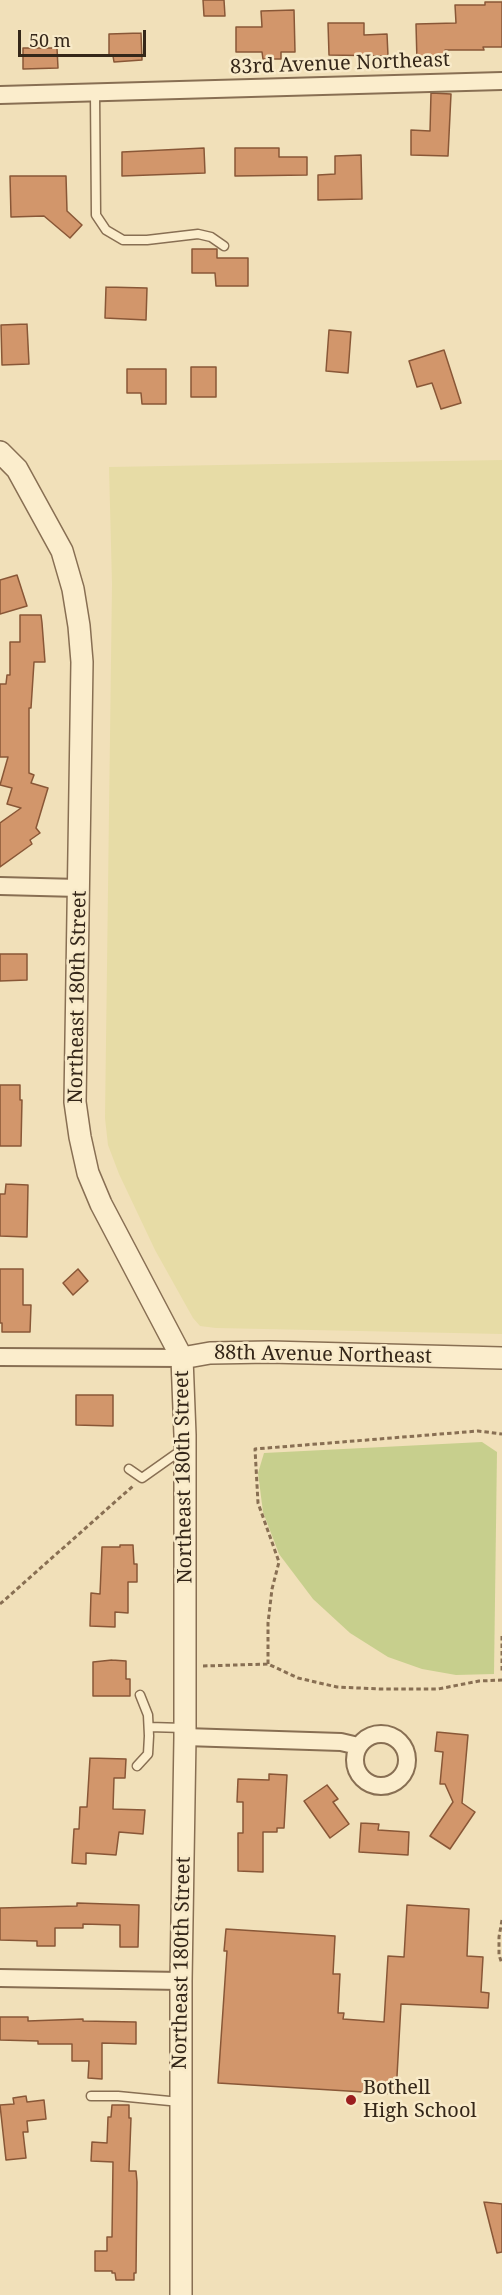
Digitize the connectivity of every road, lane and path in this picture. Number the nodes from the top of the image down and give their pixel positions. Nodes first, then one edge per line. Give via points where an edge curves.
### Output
1 (502, 81) edge
2 (95, 93) junction
3 (0, 95) edge
4 (224, 246) dead end
5 (0, 452) edge
6 (0, 886) edge
7 (79, 888) junction
8 (0, 1357) edge
9 (182, 1358) junction
10 (502, 1358) edge
11 (502, 1434) edge
12 (185, 1448) junction
13 (129, 1469) dead end
14 (142, 1478) junction
15 (0, 1604) edge
16 (502, 1636) edge
17 (268, 1664) junction
18 (185, 1668) junction
19 (502, 1671) edge
20 (502, 1680) edge
21 (140, 1695) dead end
22 (149, 1727) junction
23 (185, 1733) junction
24 (358, 1746) dead end
25 (137, 1766) dead end
26 (502, 1920) edge
27 (502, 1964) edge
28 (0, 1978) edge
29 (181, 1981) junction
30 (91, 2096) dead end
31 (181, 2102) junction
32 (181, 2295) edge

1 - 2 street, 83rd Avenue Northeast
2 - 3 street, 83rd Avenue Northeast
2 - 4 lane via 96,215 106,230 123,240 198,234
5 - 7 street, Northeast 180th Street via 37,502 62,551 73,589 82,662
6 - 7 street
7 - 9 street, Northeast 180th Street via 75,1102 88,1173
8 - 9 street, 88th Avenue Northeast
9 - 10 street, 88th Avenue Northeast via 210,1353 270,1352
9 - 12 street, Northeast 180th Street
11 - 17 path via 478,1431 255,1449 258,1503 279,1562 268,1623
12 - 14 lane
12 - 18 street, Northeast 180th Street
13 - 14 lane
14 - 15 path
16 - 19 path
17 - 18 path
17 - 20 path via 298,1678 337,1687 438,1689
18 - 23 street, Northeast 180th Street
21 - 22 lane
22 - 23 lane
22 - 25 lane via 148,1754
23 - 24 street
23 - 29 street, Northeast 180th Street
26 - 27 path
28 - 29 street
29 - 31 street, Northeast 180th Street
30 - 31 lane
31 - 32 street, Northeast 180th Street

